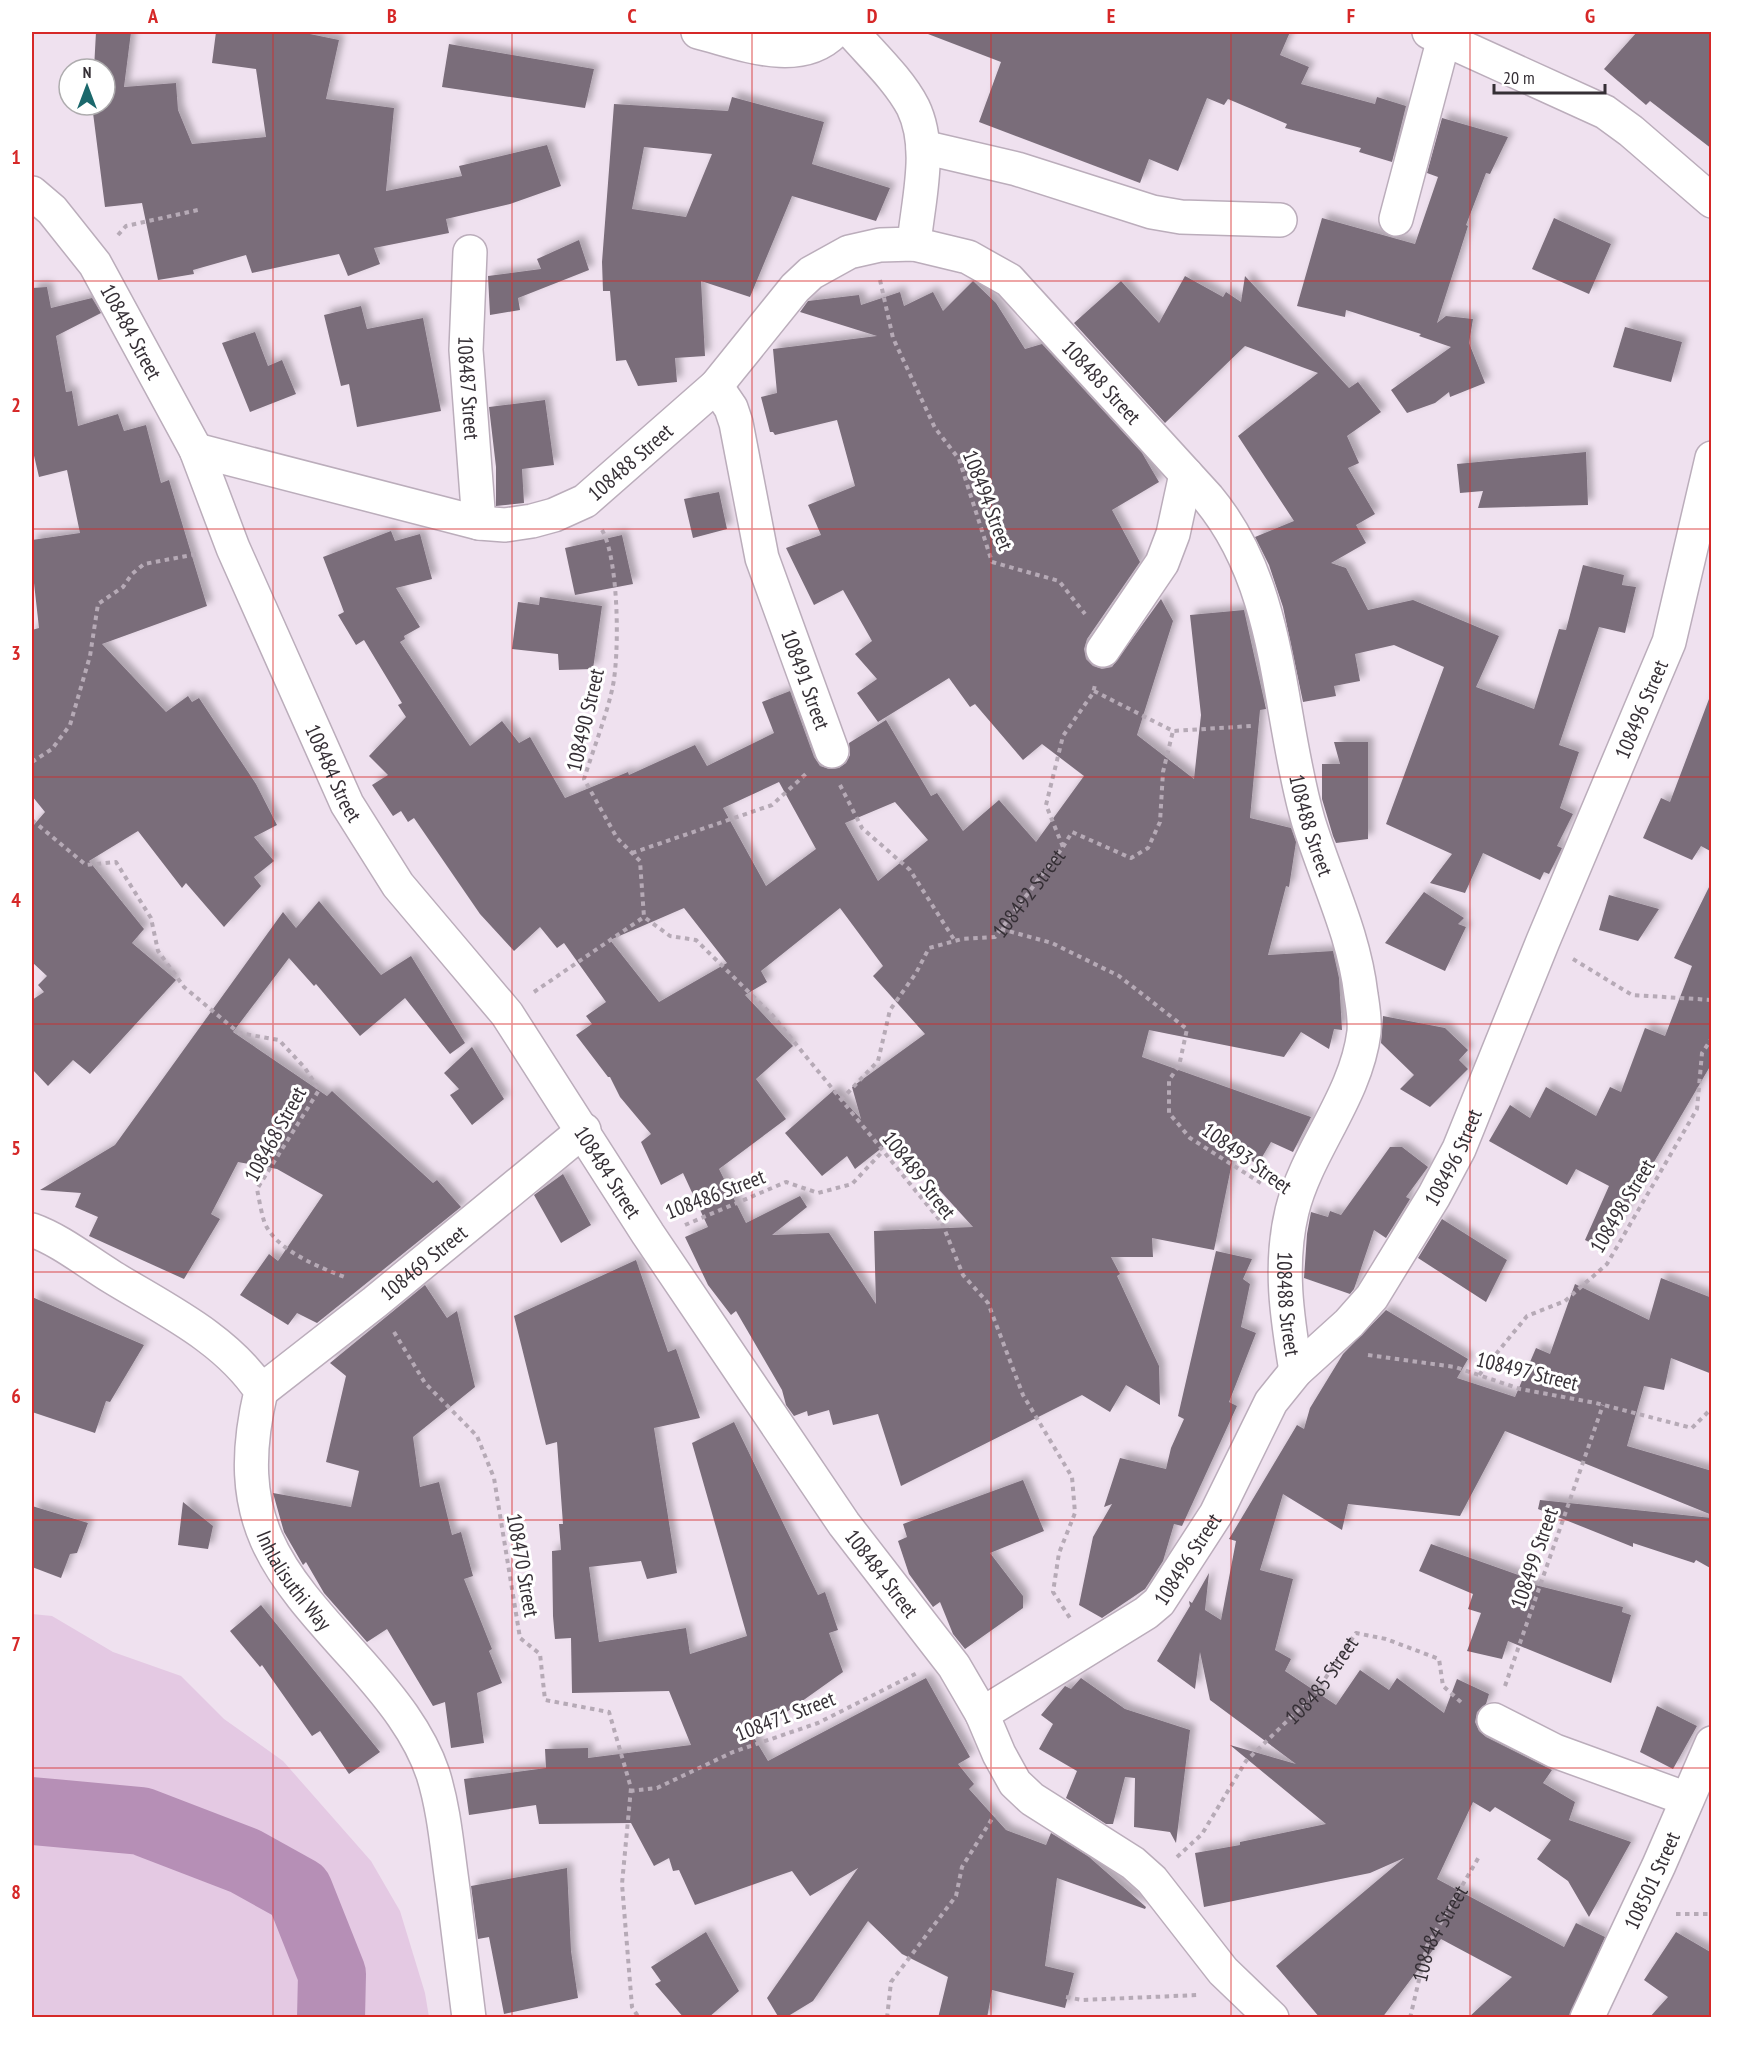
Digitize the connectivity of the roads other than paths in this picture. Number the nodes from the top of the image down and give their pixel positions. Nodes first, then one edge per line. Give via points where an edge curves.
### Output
1 (698, 32) edge
2 (834, 32) edge
3 (852, 32) edge
4 (1436, 35) edge
5 (923, 147) junction
6 (32, 193) edge
7 (1712, 201) edge
8 (1396, 219) dead end
9 (1280, 220) dead end
10 (914, 244) junction
11 (470, 252) dead end
12 (716, 386) junction
13 (196, 450) junction
14 (1712, 458) edge
15 (1186, 474) junction
16 (479, 523) junction
17 (1103, 650) road end
18 (832, 751) road end
19 (584, 1130) junction
20 (32, 1230) edge
21 (1296, 1371) junction
22 (261, 1391) junction
23 (982, 1714) junction
24 (1494, 1720) road end
25 (1712, 1743) edge
26 (1687, 1799) junction
27 (469, 2018) edge
28 (1272, 2018) edge
29 (1587, 2018) edge

1 - 2 street via 765,49 786,50 808,47
3 - 5 street via 908,98 922,131
4 - 7 street via 1605,112
4 - 8 street
5 - 9 street via 1017,169 1152,212 1181,217
5 - 10 street
6 - 13 street, 108484 Street via 52,210 95,264
10 - 12 street, 108488 Street via 880,245 849,252 811,273
10 - 15 street, 108488 Street via 968,257 1009,280
11 - 16 street, 108487 Street via 466,350
12 - 16 street, 108488 Street via 585,501 532,521
12 - 18 street, 108491 Street via 736,423 762,558
13 - 16 street, 108488 Street
13 - 19 street, 108484 Street via 233,548 347,804 398,885 507,1014
14 - 21 street, 108496 Street via 1669,642 1459,1149 1372,1297
15 - 17 street via 1173,534 1162,563
15 - 21 street, 108488 Street via 1220,511 1264,609 1308,818 1359,972 1364,1029 1353,1075 1292,1210 1284,1284
19 - 22 street, 108469 Street
19 - 23 street, 108484 Street via 648,1234 844,1524 947,1657
20 - 22 street via 222,1348
21 - 23 street, 108496 Street via 1271,1402 1216,1514 1172,1585 1146,1613
22 - 27 street, Inhlalisuthi Way via 251,1459 258,1520 267,1545 289,1580 389,1696 413,1732 432,1774 447,1840
23 - 28 street, 108484 Street via 1015,1783 1032,1800 1133,1863 1152,1880 1243,1993
24 - 26 street via 1555,1751
25 - 26 street, 108501 Street
26 - 29 street, 108501 Street

